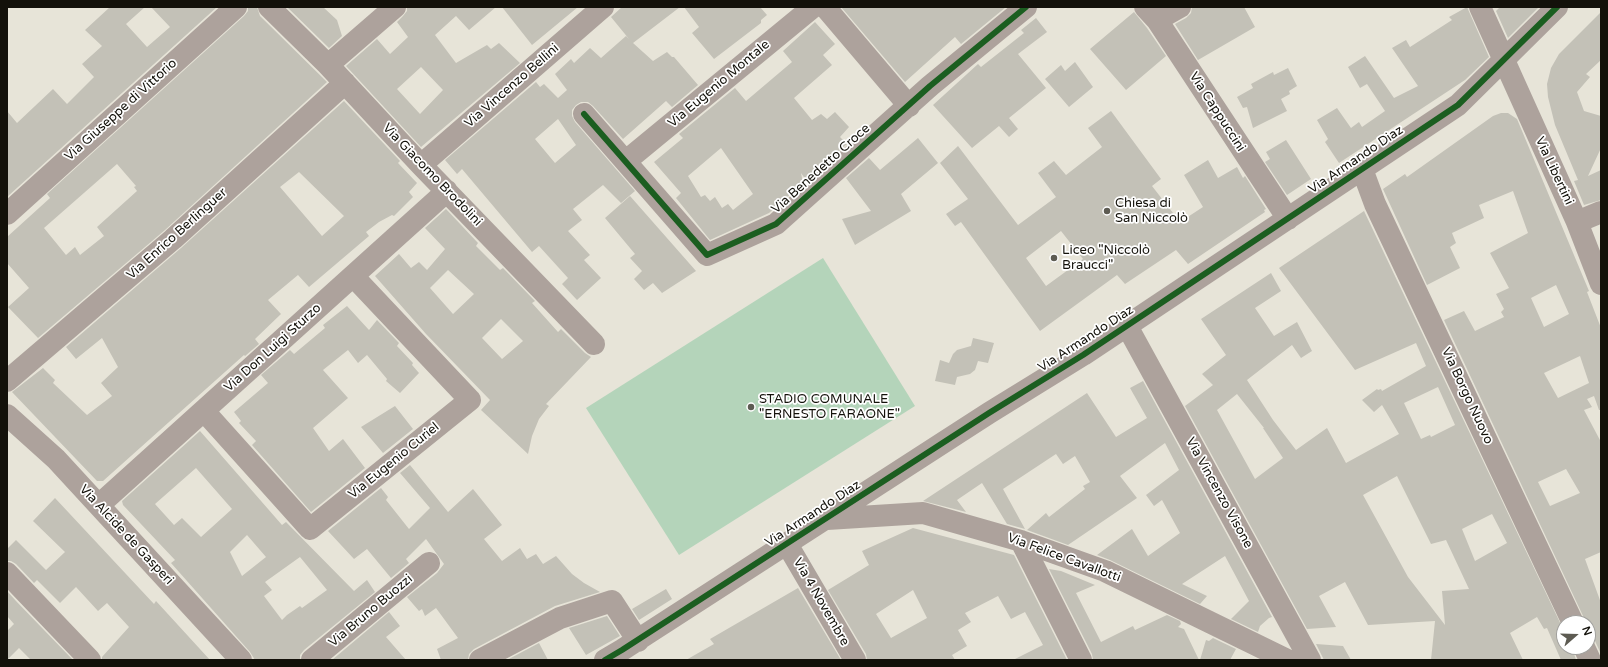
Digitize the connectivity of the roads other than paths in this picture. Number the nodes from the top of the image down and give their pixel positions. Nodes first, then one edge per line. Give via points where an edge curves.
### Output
1 (236, 7) edge
2 (268, 7) edge
3 (395, 7) edge
4 (603, 7) edge
5 (812, 7) edge
6 (825, 7) edge
7 (1026, 7) edge
8 (1180, 7) edge
9 (1480, 7) edge
10 (1557, 7) edge
11 (1151, 14) edge
12 (1503, 60) junction
13 (328, 65) junction
14 (344, 83) junction
15 (909, 106) junction
16 (584, 114) dead end
17 (626, 161) junction
18 (421, 165) junction
19 (1362, 169) junction
20 (447, 191) junction
21 (1601, 212) edge
22 (7, 214) edge
23 (1288, 219) junction
24 (1577, 222) junction
25 (353, 276) junction
26 (1601, 284) edge
27 (1127, 326) junction
28 (594, 344) dead end
29 (7, 381) edge
30 (204, 411) junction
31 (7, 415) edge
32 (99, 505) junction
33 (826, 519) junction
34 (1021, 541) junction
35 (787, 544) junction
36 (429, 563) dead end
37 (7, 573) edge
38 (1569, 615) edge
39 (623, 653) edge
40 (90, 660) edge
41 (242, 660) edge
42 (312, 660) edge
43 (480, 660) edge
44 (855, 660) edge
45 (1081, 660) edge
46 (1287, 660) edge
47 (1310, 660) edge

1 - 22 street, Via Giuseppe di Vittorio
2 - 13 street, Via Giacomo Brodolini
3 - 13 street
4 - 18 street, Via Vincenzo Bellini
5 - 17 street, Via Eugenio Montale
6 - 15 street
7 - 15 street, Via Benedetto Croce
8 - 11 street
9 - 12 street, Via Libertini
10 - 12 street, Via Armando Diaz
11 - 23 street, Via Cappuccini
12 - 19 street, Via Armando Diaz via 1458,105
12 - 24 street, Via Libertini
13 - 14 street, Via Giacomo Brodolini
14 - 18 street, Via Giacomo Brodolini
14 - 29 street, Via Enrico Berlinguer via 173,239
15 - 17 street, Via Benedetto Croce via 776,224 707,255
16 - 17 street, Via Benedetto Croce
18 - 20 street, Via Giacomo Brodolini
19 - 23 street, Via Armando Diaz
19 - 38 street, Via Borgo Nuovo via 1375,204
20 - 25 street, Via Don Luigi Sturzo
20 - 28 street, Via Giacomo Brodolini
21 - 24 street
23 - 27 street, Via Armando Diaz
24 - 26 street, Via Libertini
25 - 30 street, Via Don Luigi Sturzo
25 - 30 street, Via Eugenio Curiel via 470,400 310,529
27 - 33 street, Via Armando Diaz
27 - 47 street, Via Vincenzo Visone
30 - 32 street, Via Don Luigi Sturzo
31 - 32 street, Via Alcide de Gasperi via 56,459
32 - 41 street, Via Alcide de Gasperi
33 - 34 street, Via Felice Cavallotti via 923,513
33 - 35 street, Via Armando Diaz
34 - 45 street
34 - 46 street, Via Felice Cavallotti via 1105,571
35 - 39 street, Via Armando Diaz
35 - 44 street, Via 4 Novembre
36 - 42 street, Via Bruno Buozzi
37 - 40 street
39 - 43 street via 612,601 560,618

